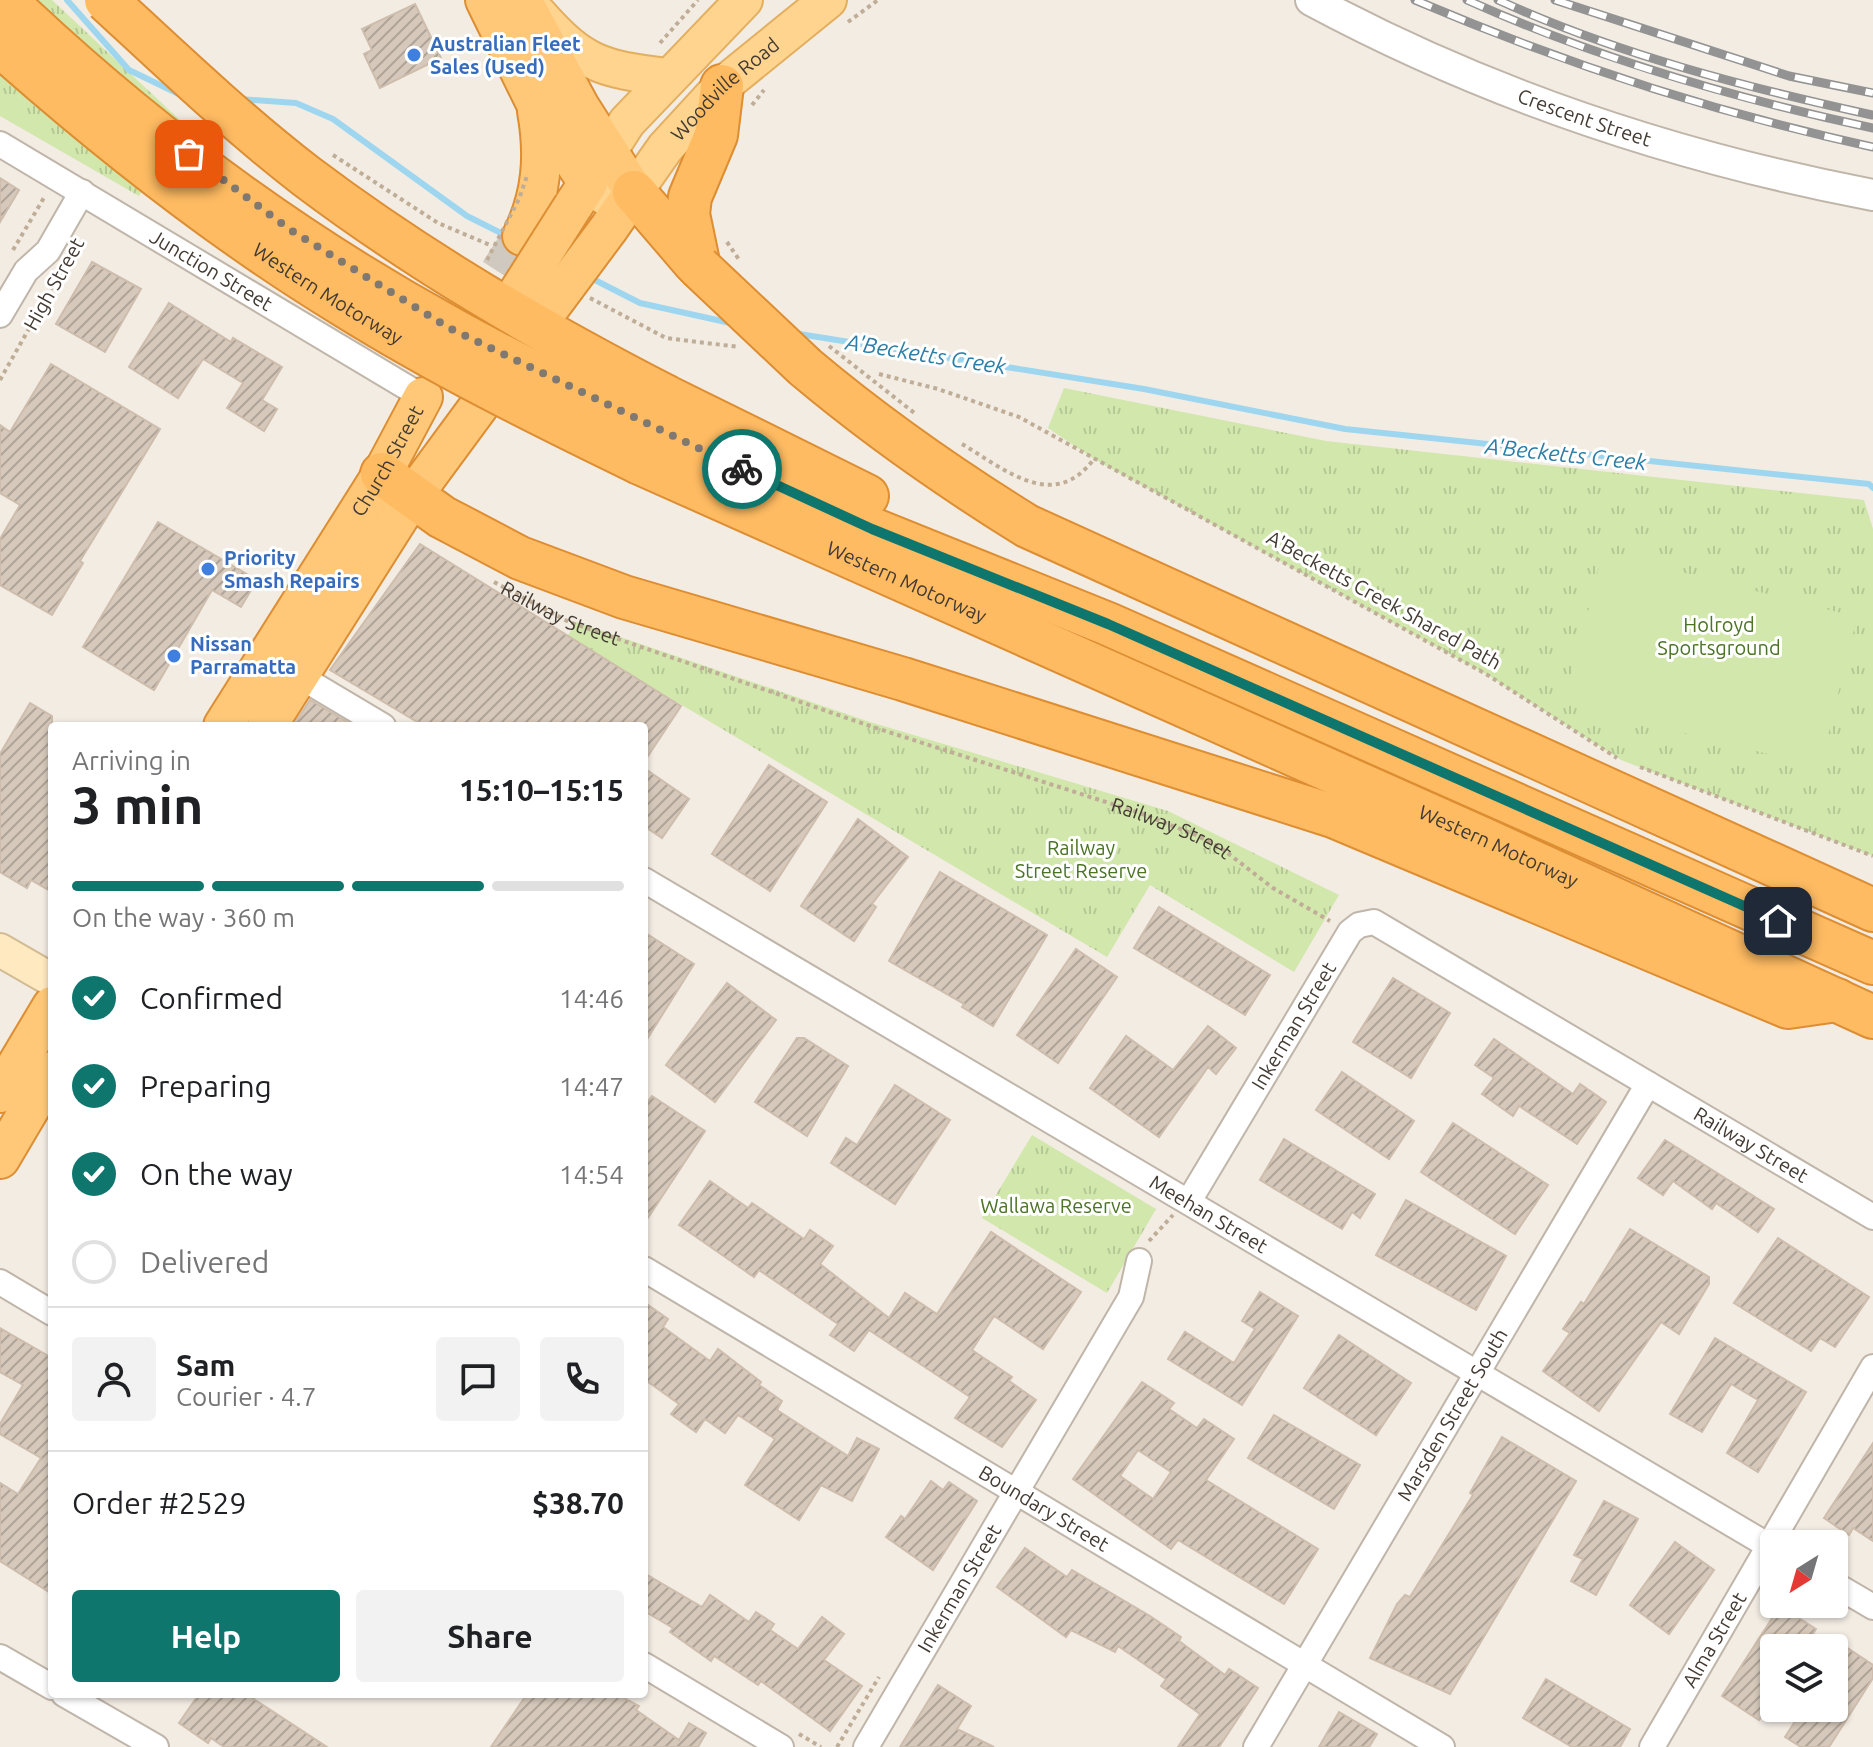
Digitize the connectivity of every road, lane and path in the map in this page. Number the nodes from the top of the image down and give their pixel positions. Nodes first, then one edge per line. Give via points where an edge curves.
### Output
1 (5, 0) edge
2 (106, 0) edge
3 (485, 0) edge
4 (524, 0) edge
5 (698, 0) edge
6 (744, 0) edge
7 (878, 0) edge
8 (1311, 0) edge
9 (832, 15) edge
10 (0, 45) edge
11 (663, 62) junction
12 (772, 81) dead end
13 (736, 97) junction
14 (536, 104) junction
15 (0, 144) edge
16 (323, 150) dead end
17 (608, 151) junction
18 (533, 180) junction
19 (82, 192) junction
20 (47, 194) dead end
21 (580, 194) junction
22 (1873, 195) edge
23 (624, 207) junction
24 (721, 231) dead end
25 (506, 241) joint
26 (69, 257) dead end
27 (8, 260) dead end
28 (485, 263) dead end
29 (743, 264) dead end
30 (699, 267) junction
31 (588, 297) dead end
32 (0, 315) edge
33 (743, 348) dead end
34 (879, 374) dead end
35 (0, 380) edge
36 (423, 397) joint
37 (479, 406) dead end
38 (654, 430) junction
39 (966, 446) dead end
40 (1094, 459) junction
41 (397, 485) junction
42 (490, 580) dead end
43 (299, 676) junction
44 (226, 722) edge
45 (270, 722) edge
46 (376, 722) edge
47 (1621, 760) dead end
48 (1636, 766) dead end
49 (1873, 856) edge
50 (648, 882) edge
51 (1873, 910) edge
52 (1350, 932) junction
53 (0, 950) edge
54 (1873, 963) edge
55 (48, 978) edge
56 (1855, 1009) edge
57 (48, 1013) edge
58 (48, 1078) edge
59 (1648, 1084) junction
60 (0, 1093) edge
61 (0, 1159) edge
62 (1189, 1201) junction
63 (1873, 1217) edge
64 (1139, 1261) joint
65 (648, 1271) edge
66 (0, 1282) edge
67 (48, 1311) edge
68 (1873, 1367) edge
69 (1480, 1373) junction
70 (1017, 1491) junction
71 (1781, 1530) edge
72 (1760, 1540) edge
73 (1760, 1565) edge
74 (1848, 1592) edge
75 (1873, 1607) edge
76 (0, 1657) edge
77 (1304, 1665) junction
78 (648, 1667) edge
79 (48, 1685) edge
80 (71, 1698) edge
81 (156, 1747) edge
82 (781, 1747) edge
83 (866, 1747) edge
84 (1256, 1747) edge
85 (1442, 1747) edge
86 (1652, 1747) edge

1 - 38 highway, Western Motorway, bridge via 120,103 289,229 449,328
2 - 38 highway, Western Motorway, bridge via 245,126 366,220 501,308
3 - 14 highway
4 - 11 main road via 582,57 607,67
4 - 17 highway
5 - 11 path
6 - 11 main road
7 - 9 path
8 - 22 street, Crescent Street via 1462,72 1607,126 1764,172
9 - 13 main road, Woodville Road
10 - 38 highway, Western Motorway, bridge via 151,172 271,259 420,351
11 - 17 main road
12 - 13 path
13 - 23 main road, Woodville Road via 665,148
13 - 30 highway via 690,197 688,214
14 - 18 highway via 543,146
14 - 21 highway
15 - 19 street, Junction Street
16 - 25 path via 438,223
17 - 21 main road
17 - 23 highway
18 - 25 highway via 536,208
18 - 28 path, bridge
19 - 32 street, High Street via 48,251 26,271
19 - 36 street, Junction Street
20 - 27 path
21 - 23 main road via 601,195
21 - 23 highway, bridge via 535,298
23 - 30 highway
24 - 29 path
26 - 35 path, High Street
30 - 51 highway, bridge via 874,425 1027,526
31 - 33 path via 666,338
34 - 40 path, A'Becketts Creek Shared Path via 1019,417
36 - 41 highway, Church Street
37 - 41 highway, Church Street
38 - 54 highway, Western Motorway via 872,529 1108,624
38 - 56 highway, Western Motorway
39 - 40 path via 1040,487 1057,488 1081,476
40 - 47 path, A'Becketts Creek Shared Path via 1486,674
41 - 43 highway, Church Street
41 - 44 highway, Church Street
41 - 56 highway via 482,541 624,597 1333,816 1788,1007
42 - 52 path, Railway Street via 569,622 1196,835
43 - 45 highway, Church Street
43 - 46 street
48 - 49 path
50 - 62 street, Meehan Street
52 - 59 street, Railway Street via 1366,923 1382,926
52 - 62 street, Inkerman Street
53 - 55 main road
57 - 60 highway
58 - 61 highway
59 - 63 street, Railway Street
59 - 69 street, Marsden Street South
62 - 64 path via 1154,1232
62 - 69 street, Meehan Street
64 - 70 street, Inkerman Street via 1131,1297
65 - 70 street, Boundary Street
66 - 67 street
68 - 71 street, Alma Street
69 - 72 street, Meehan Street
69 - 77 street, Marsden Street South
70 - 77 street, Boundary Street
70 - 83 street, Inkerman Street
73 - 86 street, Alma Street
74 - 75 street
76 - 79 street
77 - 84 street, Marsden Street South
77 - 85 street, Boundary Street
78 - 82 street
80 - 81 street

